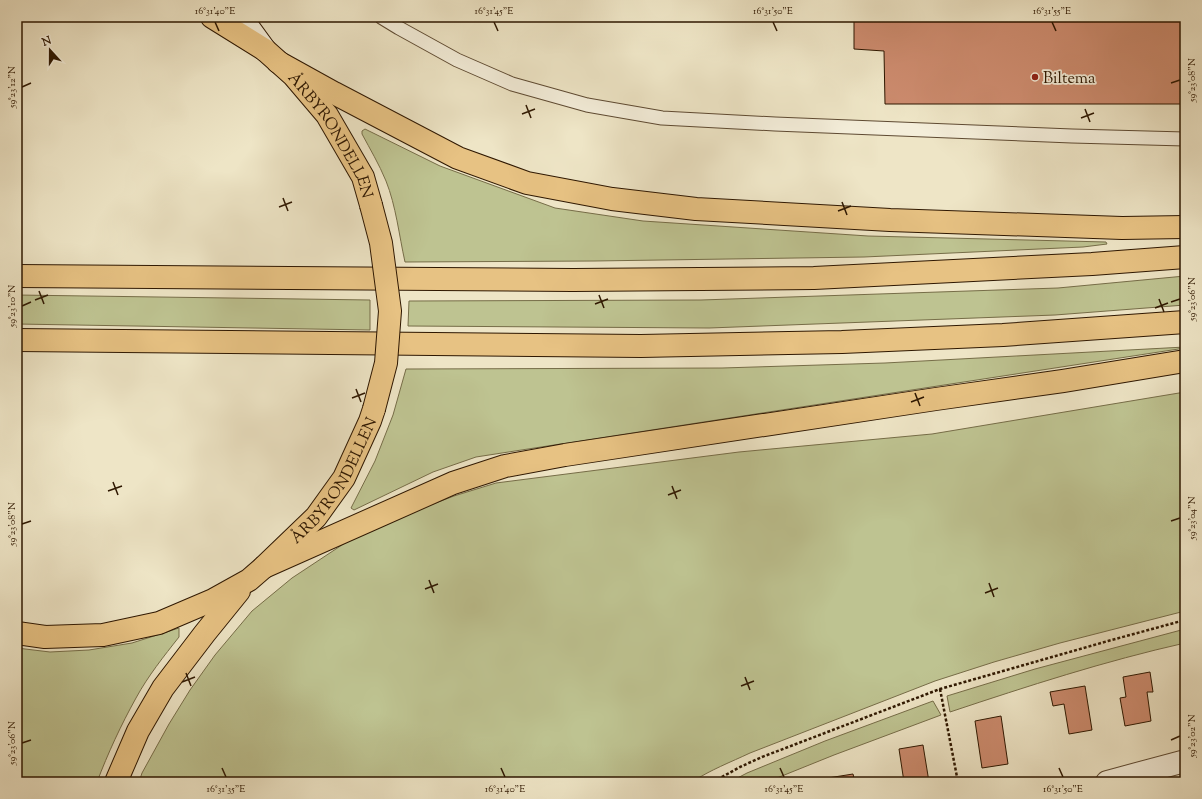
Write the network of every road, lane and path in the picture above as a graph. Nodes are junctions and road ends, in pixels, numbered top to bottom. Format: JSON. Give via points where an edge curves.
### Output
{"nodes":[{"id":1,"x":212,"y":17,"type":"edge"},
{"id":2,"x":241,"y":17,"type":"edge"},
{"id":3,"x":381,"y":17,"type":"edge"},
{"id":4,"x":272,"y":56,"type":"junction"},
{"id":5,"x":1185,"y":139,"type":"edge"},
{"id":6,"x":1185,"y":227,"type":"edge"},
{"id":7,"x":1185,"y":257,"type":"edge"},
{"id":8,"x":17,"y":276,"type":"edge"},
{"id":9,"x":1185,"y":322,"type":"edge"},
{"id":10,"x":17,"y":340,"type":"edge"},
{"id":11,"x":1185,"y":361,"type":"edge"},
{"id":12,"x":257,"y":574,"type":"junction"},
{"id":13,"x":1185,"y":620,"type":"edge"},
{"id":14,"x":17,"y":633,"type":"edge"},
{"id":15,"x":940,"y":689,"type":"junction"},
{"id":16,"x":1185,"y":761,"type":"edge"},
{"id":17,"x":116,"y":782,"type":"edge"},
{"id":18,"x":713,"y":782,"type":"edge"},
{"id":19,"x":958,"y":782,"type":"edge"},
{"id":20,"x":1106,"y":782,"type":"edge"}],
"edges":[{"from":1,"to":4,"type":"main road","name":"ÅRBYRONDELLEN"},
{"from":2,"to":4,"type":"street"},
{"from":3,"to":5,"type":"lane","via":[[457,60],[512,84],[587,105],[662,118]]},
{"from":4,"to":6,"type":"main road","via":[[334,93],[458,158],[527,182],[612,199],[696,209],[890,220],[1122,228]]},
{"from":4,"to":12,"type":"main road","name":"ÅRBYRONDELLEN","bridge":true,"via":[[293,75],[327,115],[363,177],[381,243],[390,311],[386,363],[374,409],[344,478],[316,517]]},
{"from":7,"to":8,"type":"main road","via":[[814,278],[573,280]]},
{"from":9,"to":10,"type":"main road","via":[[1003,335],[657,346]]},
{"from":11,"to":12,"type":"main road","via":[[1063,382],[936,399],[505,466],[453,482]]},
{"from":12,"to":14,"type":"main road","name":"ÅRBYRONDELLEN","via":[[213,600],[159,623],[102,635],[45,637]]},
{"from":12,"to":17,"type":"main road","via":[[205,633],[163,688],[138,731]]},
{"from":13,"to":15,"type":"path"},
{"from":15,"to":18,"type":"path","via":[[762,757]]},
{"from":15,"to":19,"type":"path"},
{"from":16,"to":20,"type":"street"}]}
